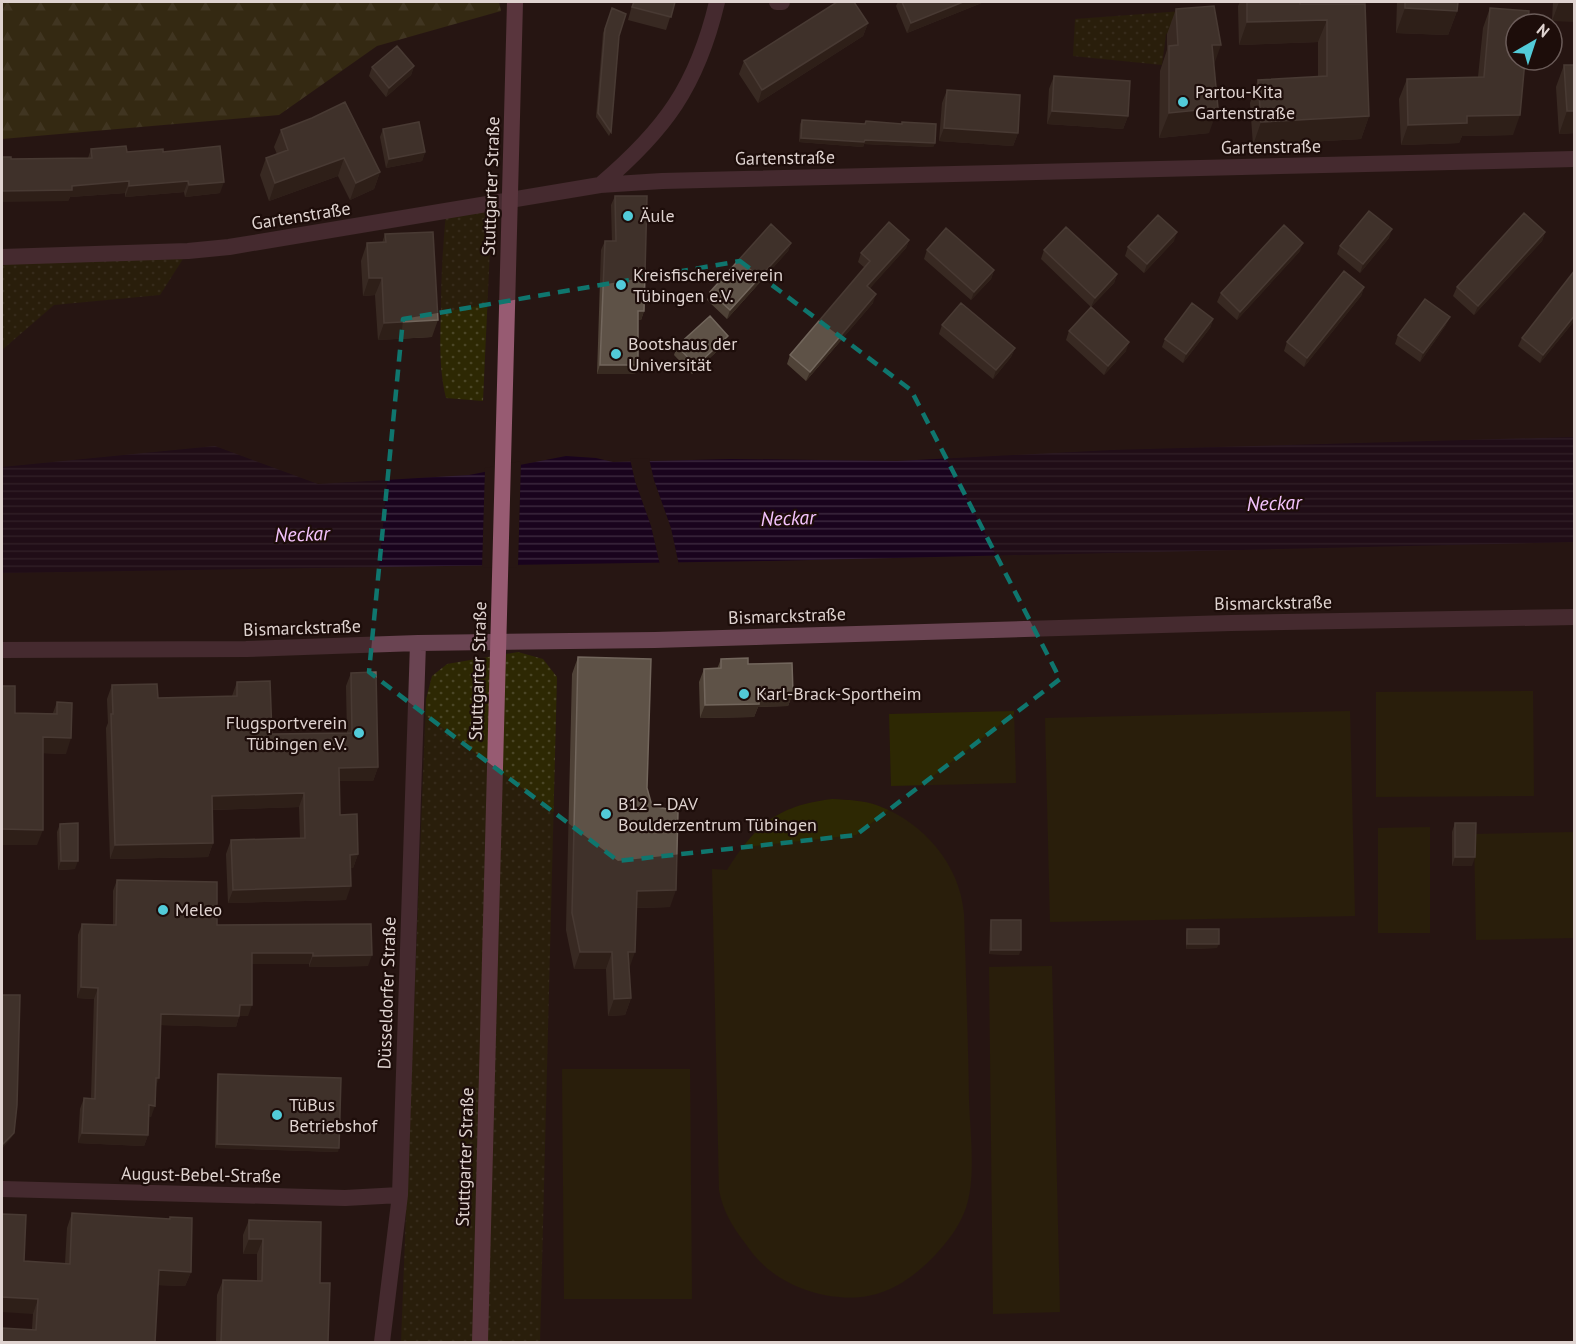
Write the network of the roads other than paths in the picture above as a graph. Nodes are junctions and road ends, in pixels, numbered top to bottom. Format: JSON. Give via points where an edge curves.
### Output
{"nodes":[{"id":1,"x":515,"y":2,"type":"edge"},
{"id":2,"x":717,"y":2,"type":"edge"},
{"id":3,"x":777,"y":2,"type":"edge"},
{"id":4,"x":782,"y":2,"type":"edge"},
{"id":5,"x":1575,"y":159,"type":"edge"},
{"id":6,"x":600,"y":186,"type":"junction"},
{"id":7,"x":2,"y":257,"type":"edge"},
{"id":8,"x":1575,"y":617,"type":"edge"},
{"id":9,"x":418,"y":643,"type":"junction"},
{"id":10,"x":2,"y":650,"type":"edge"},
{"id":11,"x":2,"y":1189,"type":"edge"},
{"id":12,"x":400,"y":1196,"type":"junction"},
{"id":13,"x":382,"y":1342,"type":"edge"},
{"id":14,"x":480,"y":1342,"type":"edge"}],
"edges":[{"from":1,"to":14,"type":"main road","name":"Stuttgarter Straße"},
{"from":2,"to":6,"type":"street","via":[[700,61],[672,111],[637,152]]},
{"from":3,"to":4,"type":"street"},
{"from":5,"to":6,"type":"street","name":"Gartenstraße","via":[[678,180]]},
{"from":6,"to":7,"type":"street","name":"Gartenstraße","via":[[229,247]]},
{"from":8,"to":9,"type":"street","name":"Bismarckstraße"},
{"from":9,"to":10,"type":"street","name":"Bismarckstraße","via":[[246,649]]},
{"from":9,"to":12,"type":"street","name":"Düsseldorfer Straße"},
{"from":11,"to":12,"type":"street","name":"August-Bebel-Straße"},
{"from":12,"to":13,"type":"street","name":"Düsseldorfer Straße"}]}
